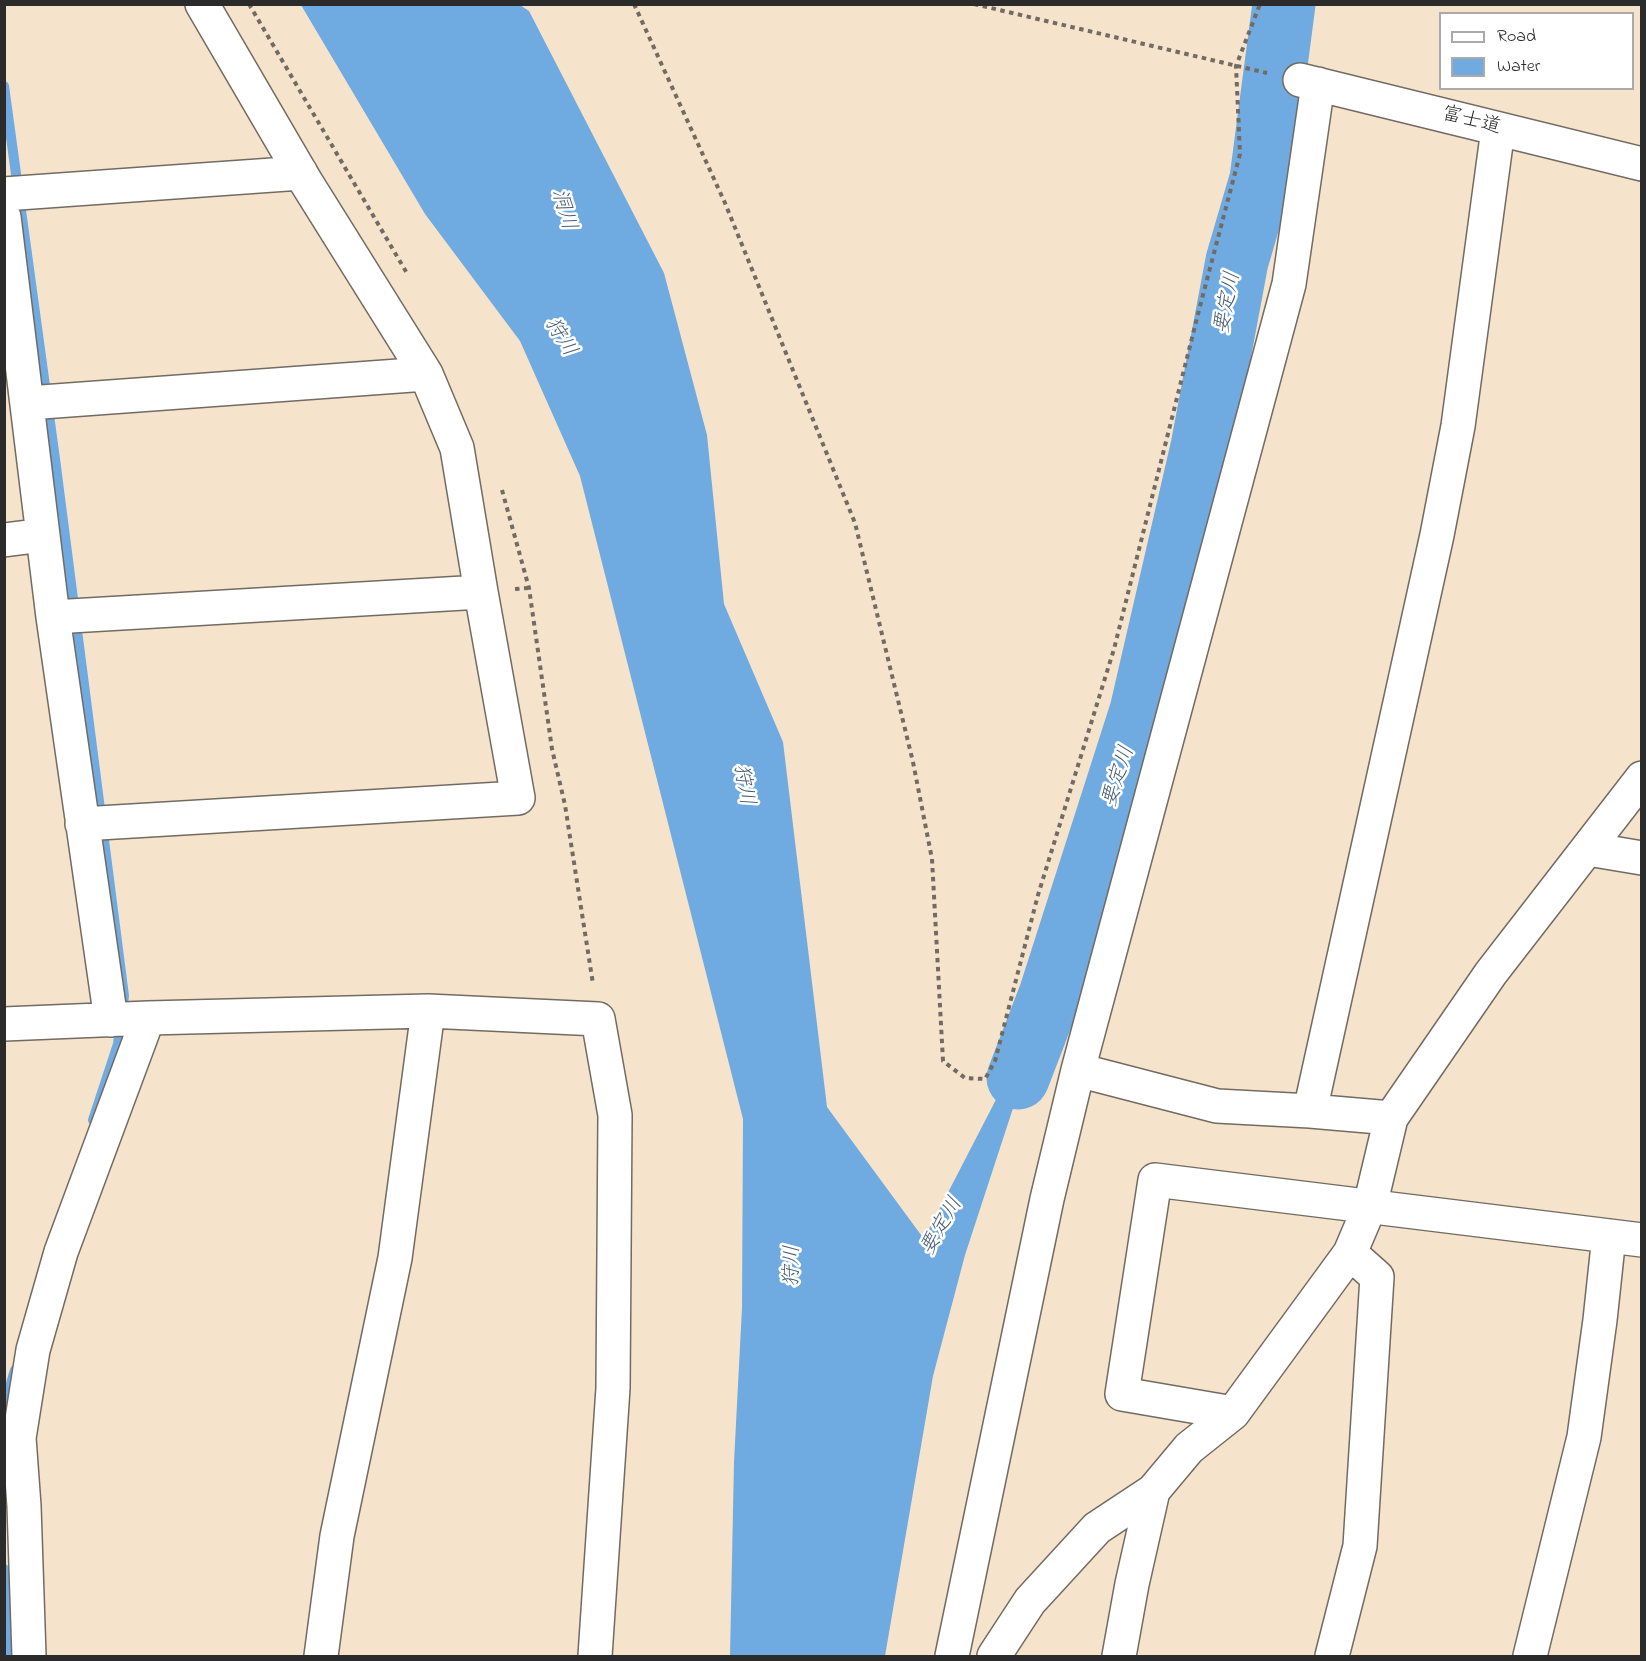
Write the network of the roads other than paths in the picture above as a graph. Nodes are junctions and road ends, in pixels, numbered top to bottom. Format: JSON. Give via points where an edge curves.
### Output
{"nodes":[{"id":1,"x":202,"y":4,"type":"edge"},
{"id":2,"x":1498,"y":129,"type":"junction"},
{"id":3,"x":1641,"y":164,"type":"edge"},
{"id":4,"x":301,"y":173,"type":"junction"},
{"id":5,"x":4,"y":194,"type":"edge"},
{"id":6,"x":4,"y":217,"type":"edge"},
{"id":7,"x":426,"y":374,"type":"junction"},
{"id":8,"x":28,"y":404,"type":"junction"},
{"id":9,"x":43,"y":535,"type":"junction"},
{"id":10,"x":4,"y":540,"type":"edge"},
{"id":11,"x":481,"y":592,"type":"junction"},
{"id":12,"x":53,"y":617,"type":"junction"},
{"id":13,"x":1641,"y":778,"type":"edge"},
{"id":14,"x":82,"y":824,"type":"junction"},
{"id":15,"x":1588,"y":849,"type":"junction"},
{"id":16,"x":1641,"y":858,"type":"edge"},
{"id":17,"x":428,"y":1011,"type":"junction"},
{"id":18,"x":148,"y":1018,"type":"junction"},
{"id":19,"x":111,"y":1020,"type":"junction"},
{"id":20,"x":4,"y":1024,"type":"edge"},
{"id":21,"x":1078,"y":1070,"type":"junction"},
{"id":22,"x":1310,"y":1111,"type":"junction"},
{"id":23,"x":1391,"y":1118,"type":"junction"},
{"id":24,"x":1371,"y":1206,"type":"junction"},
{"id":25,"x":1609,"y":1236,"type":"junction"},
{"id":26,"x":1641,"y":1240,"type":"edge"},
{"id":27,"x":1350,"y":1253,"type":"junction"},
{"id":28,"x":1233,"y":1413,"type":"junction"},
{"id":29,"x":1153,"y":1491,"type":"junction"},
{"id":30,"x":14,"y":1508,"type":"edge"},
{"id":31,"x":29,"y":1656,"type":"edge"},
{"id":32,"x":321,"y":1656,"type":"edge"},
{"id":33,"x":595,"y":1656,"type":"edge"},
{"id":34,"x":952,"y":1656,"type":"edge"},
{"id":35,"x":993,"y":1656,"type":"edge"},
{"id":36,"x":1119,"y":1656,"type":"edge"},
{"id":37,"x":1332,"y":1656,"type":"edge"},
{"id":38,"x":1530,"y":1656,"type":"edge"}],
"edges":[{"from":1,"to":4,"type":"street"},
{"from":2,"to":3,"type":"street","name":"富士道"},
{"from":2,"to":21,"type":"street","name":"富士道","via":[[1309,82],[1289,284]]},
{"from":2,"to":22,"type":"street","via":[[1444,502]]},
{"from":4,"to":5,"type":"street"},
{"from":4,"to":7,"type":"street"},
{"from":6,"to":8,"type":"street"},
{"from":7,"to":8,"type":"street"},
{"from":7,"to":11,"type":"street","via":[[458,448]]},
{"from":8,"to":9,"type":"street"},
{"from":9,"to":10,"type":"street"},
{"from":9,"to":12,"type":"street"},
{"from":11,"to":12,"type":"street"},
{"from":11,"to":14,"type":"street","via":[[518,798]]},
{"from":12,"to":14,"type":"street"},
{"from":13,"to":15,"type":"street"},
{"from":14,"to":19,"type":"street"},
{"from":15,"to":16,"type":"street"},
{"from":15,"to":23,"type":"street","via":[[1491,974]]},
{"from":17,"to":18,"type":"street"},
{"from":17,"to":32,"type":"street","via":[[395,1258],[338,1536]]},
{"from":17,"to":33,"type":"street","via":[[598,1019],[615,1127],[613,1388]]},
{"from":18,"to":19,"type":"street"},
{"from":18,"to":30,"type":"street","via":[[61,1252],[33,1350],[19,1438]]},
{"from":19,"to":20,"type":"street"},
{"from":21,"to":22,"type":"street","via":[[1217,1106]]},
{"from":21,"to":34,"type":"street","via":[[1047,1199]]},
{"from":22,"to":23,"type":"street"},
{"from":23,"to":24,"type":"street"},
{"from":24,"to":25,"type":"street"},
{"from":24,"to":27,"type":"street"},
{"from":24,"to":28,"type":"street","via":[[1155,1180],[1122,1394]]},
{"from":25,"to":26,"type":"street"},
{"from":25,"to":38,"type":"street","via":[[1584,1437]]},
{"from":27,"to":28,"type":"street"},
{"from":27,"to":37,"type":"street","via":[[1377,1277],[1360,1546]]},
{"from":28,"to":29,"type":"street","via":[[1190,1448]]},
{"from":29,"to":35,"type":"street","via":[[1096,1528],[1030,1601]]},
{"from":29,"to":36,"type":"street"},
{"from":30,"to":31,"type":"street"}]}
